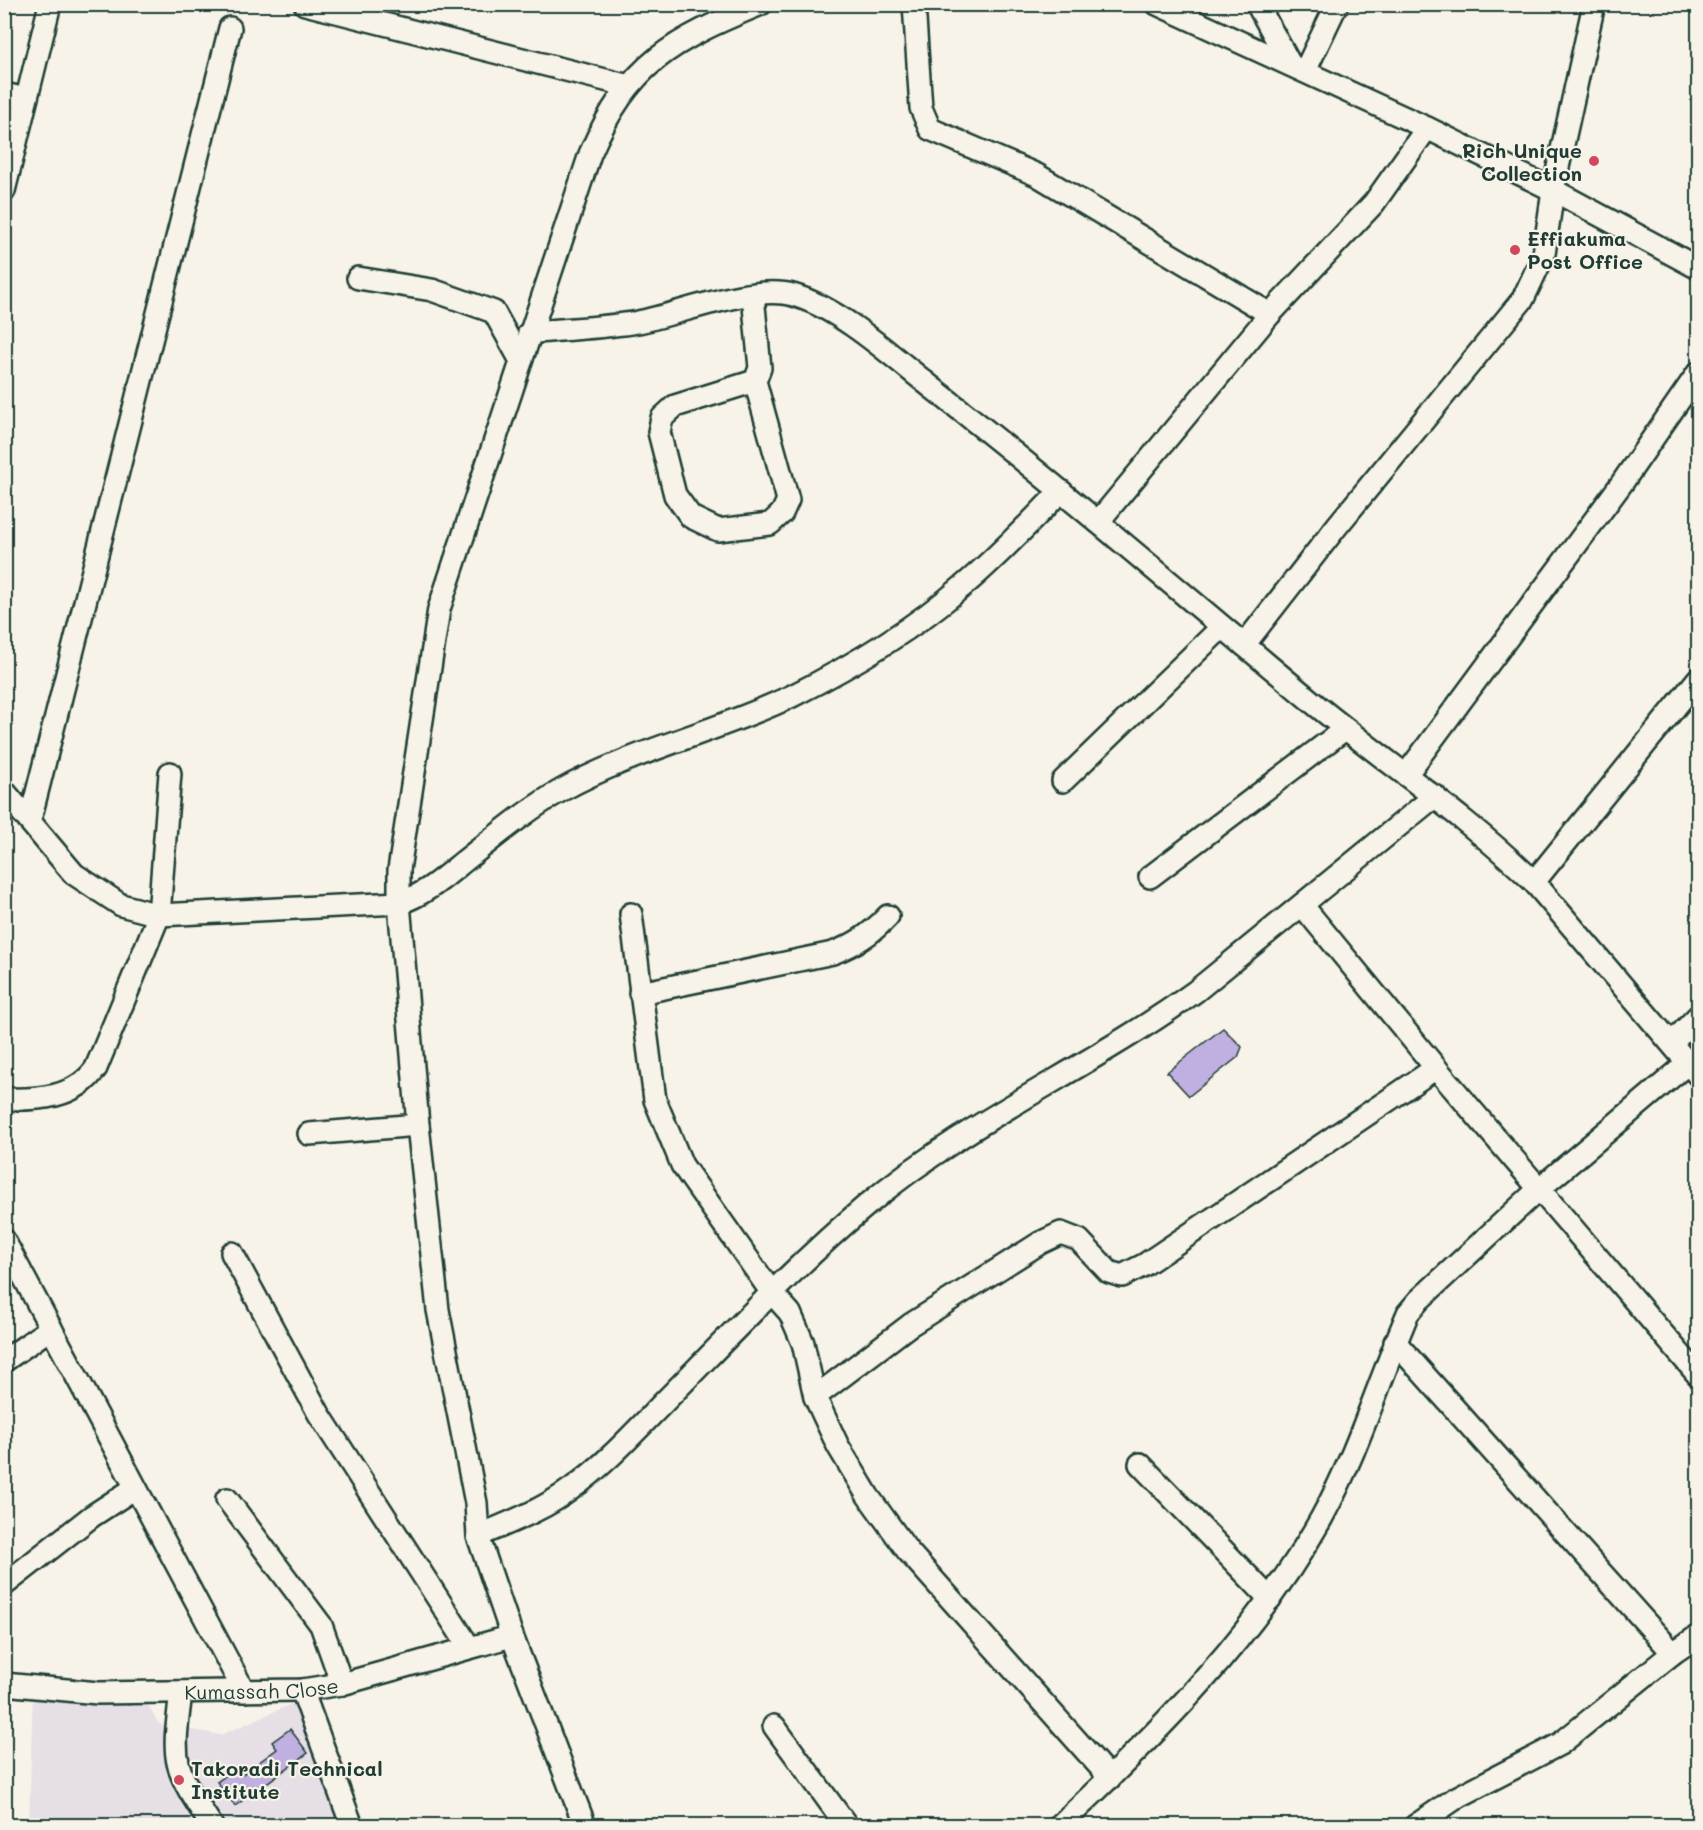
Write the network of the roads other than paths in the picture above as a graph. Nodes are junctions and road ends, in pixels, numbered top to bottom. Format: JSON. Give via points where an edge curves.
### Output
{"nodes":[{"id":1,"x":50,"y":4,"type":"edge"},
{"id":2,"x":305,"y":4,"type":"edge"},
{"id":3,"x":761,"y":4,"type":"edge"},
{"id":4,"x":914,"y":4,"type":"edge"},
{"id":5,"x":1157,"y":4,"type":"edge"},
{"id":6,"x":1257,"y":4,"type":"edge"},
{"id":7,"x":1337,"y":4,"type":"edge"},
{"id":8,"x":1594,"y":4,"type":"edge"},
{"id":9,"x":230,"y":28,"type":"dead end"},
{"id":10,"x":1298,"y":67,"type":"junction"},
{"id":11,"x":629,"y":86,"type":"junction"},
{"id":12,"x":4,"y":94,"type":"edge"},
{"id":13,"x":26,"y":99,"type":"junction"},
{"id":14,"x":1427,"y":128,"type":"junction"},
{"id":15,"x":1553,"y":190,"type":"junction"},
{"id":16,"x":4,"y":191,"type":"edge"},
{"id":17,"x":1698,"y":268,"type":"edge"},
{"id":18,"x":358,"y":278,"type":"dead end"},
{"id":19,"x":753,"y":296,"type":"junction"},
{"id":20,"x":1270,"y":314,"type":"junction"},
{"id":21,"x":529,"y":333,"type":"junction"},
{"id":22,"x":521,"y":361,"type":"junction"},
{"id":23,"x":1698,"y":373,"type":"edge"},
{"id":24,"x":755,"y":381,"type":"junction"},
{"id":25,"x":1061,"y":491,"type":"junction"},
{"id":26,"x":1098,"y":522,"type":"junction"},
{"id":27,"x":1222,"y":627,"type":"junction"},
{"id":28,"x":1244,"y":645,"type":"junction"},
{"id":29,"x":1698,"y":679,"type":"edge"},
{"id":30,"x":1345,"y":729,"type":"junction"},
{"id":31,"x":170,"y":772,"type":"dead end"},
{"id":32,"x":1406,"y":775,"type":"junction"},
{"id":33,"x":1063,"y":781,"type":"dead end"},
{"id":34,"x":4,"y":791,"type":"edge"},
{"id":35,"x":1435,"y":796,"type":"junction"},
{"id":36,"x":30,"y":820,"type":"junction"},
{"id":37,"x":1150,"y":877,"type":"dead end"},
{"id":38,"x":1534,"y":882,"type":"junction"},
{"id":39,"x":399,"y":903,"type":"junction"},
{"id":40,"x":1302,"y":905,"type":"junction"},
{"id":41,"x":631,"y":914,"type":"dead end"},
{"id":42,"x":159,"y":915,"type":"junction"},
{"id":43,"x":888,"y":916,"type":"dead end"},
{"id":44,"x":640,"y":993,"type":"junction"},
{"id":45,"x":1698,"y":1017,"type":"edge"},
{"id":46,"x":1672,"y":1043,"type":"junction"},
{"id":47,"x":1436,"y":1068,"type":"junction"},
{"id":48,"x":1693,"y":1069,"type":"edge"},
{"id":49,"x":4,"y":1099,"type":"edge"},
{"id":50,"x":418,"y":1125,"type":"junction"},
{"id":51,"x":309,"y":1134,"type":"dead end"},
{"id":52,"x":1539,"y":1189,"type":"junction"},
{"id":53,"x":4,"y":1240,"type":"edge"},
{"id":54,"x":232,"y":1253,"type":"dead end"},
{"id":55,"x":772,"y":1293,"type":"junction"},
{"id":56,"x":51,"y":1328,"type":"junction"},
{"id":57,"x":1395,"y":1342,"type":"junction"},
{"id":58,"x":4,"y":1361,"type":"edge"},
{"id":59,"x":1698,"y":1375,"type":"edge"},
{"id":60,"x":815,"y":1397,"type":"junction"},
{"id":61,"x":1140,"y":1464,"type":"dead end"},
{"id":62,"x":135,"y":1488,"type":"junction"},
{"id":63,"x":227,"y":1499,"type":"dead end"},
{"id":64,"x":478,"y":1536,"type":"junction"},
{"id":65,"x":4,"y":1584,"type":"edge"},
{"id":66,"x":1270,"y":1599,"type":"junction"},
{"id":67,"x":512,"y":1636,"type":"junction"},
{"id":68,"x":1698,"y":1636,"type":"edge"},
{"id":69,"x":469,"y":1647,"type":"junction"},
{"id":70,"x":1673,"y":1653,"type":"junction"},
{"id":71,"x":342,"y":1683,"type":"junction"},
{"id":72,"x":4,"y":1684,"type":"edge"},
{"id":73,"x":302,"y":1689,"type":"junction"},
{"id":74,"x":244,"y":1691,"type":"junction"},
{"id":75,"x":181,"y":1693,"type":"junction"},
{"id":76,"x":774,"y":1726,"type":"dead end"},
{"id":77,"x":1110,"y":1778,"type":"junction"},
{"id":78,"x":212,"y":1826,"type":"edge"},
{"id":79,"x":352,"y":1826,"type":"edge"},
{"id":80,"x":585,"y":1826,"type":"edge"},
{"id":81,"x":847,"y":1826,"type":"edge"},
{"id":82,"x":1059,"y":1826,"type":"edge"},
{"id":83,"x":1415,"y":1826,"type":"edge"}],
"edges":[{"from":1,"to":13,"type":"street"},
{"from":2,"to":11,"type":"street"},
{"from":3,"to":11,"type":"street","via":[[708,26],[664,52]]},
{"from":4,"to":20,"type":"street","via":[[921,108],[930,129],[1037,175]]},
{"from":5,"to":10,"type":"street"},
{"from":6,"to":10,"type":"street"},
{"from":7,"to":10,"type":"street"},
{"from":8,"to":15,"type":"street"},
{"from":9,"to":36,"type":"street"},
{"from":10,"to":14,"type":"street"},
{"from":11,"to":21,"type":"street","via":[[605,118],[590,154]]},
{"from":12,"to":13,"type":"street"},
{"from":13,"to":16,"type":"street"},
{"from":14,"to":15,"type":"street"},
{"from":14,"to":20,"type":"street","via":[[1374,203]]},
{"from":15,"to":17,"type":"street"},
{"from":15,"to":28,"type":"street","via":[[1544,254],[1523,299]]},
{"from":18,"to":22,"type":"street","via":[[432,290],[494,312]]},
{"from":19,"to":21,"type":"street","via":[[638,322]]},
{"from":19,"to":24,"type":"street","via":[[760,368]]},
{"from":19,"to":25,"type":"street","via":[[791,295],[845,322]]},
{"from":20,"to":26,"type":"street"},
{"from":21,"to":22,"type":"street"},
{"from":22,"to":39,"type":"street","via":[[439,609],[404,837]]},
{"from":23,"to":32,"type":"street"},
{"from":24,"to":24,"type":"street","via":[[675,406],[662,418],[658,432],[675,495],[691,517],[718,530],[770,524],[788,500]]},
{"from":25,"to":26,"type":"street"},
{"from":25,"to":39,"type":"street","via":[[964,586],[860,659],[746,716],[562,790],[428,890]]},
{"from":26,"to":27,"type":"street"},
{"from":27,"to":28,"type":"street"},
{"from":27,"to":33,"type":"street"},
{"from":28,"to":30,"type":"street"},
{"from":29,"to":38,"type":"street"},
{"from":30,"to":32,"type":"street"},
{"from":30,"to":37,"type":"street"},
{"from":31,"to":42,"type":"street"},
{"from":32,"to":35,"type":"street"},
{"from":34,"to":36,"type":"street"},
{"from":35,"to":38,"type":"street"},
{"from":35,"to":40,"type":"street"},
{"from":36,"to":42,"type":"street","via":[[82,880],[120,904]]},
{"from":38,"to":46,"type":"street"},
{"from":39,"to":42,"type":"street"},
{"from":39,"to":50,"type":"street"},
{"from":40,"to":47,"type":"street"},
{"from":40,"to":55,"type":"street","via":[[1158,1019],[924,1160],[866,1205]]},
{"from":41,"to":44,"type":"street"},
{"from":42,"to":49,"type":"street","via":[[89,1078],[65,1093]]},
{"from":43,"to":44,"type":"street","via":[[870,935],[833,953]]},
{"from":44,"to":55,"type":"street","via":[[655,1101],[682,1165]]},
{"from":45,"to":46,"type":"street"},
{"from":46,"to":48,"type":"street"},
{"from":47,"to":52,"type":"street"},
{"from":47,"to":60,"type":"street","via":[[1122,1276],[1108,1272],[1079,1240],[1061,1233],[910,1325]]},
{"from":48,"to":52,"type":"street"},
{"from":50,"to":51,"type":"street"},
{"from":50,"to":64,"type":"street","via":[[438,1310],[476,1503]]},
{"from":52,"to":57,"type":"street","via":[[1419,1300],[1408,1313]]},
{"from":52,"to":59,"type":"street"},
{"from":53,"to":56,"type":"street"},
{"from":54,"to":69,"type":"street","via":[[319,1414]]},
{"from":55,"to":60,"type":"street","via":[[796,1324]]},
{"from":55,"to":64,"type":"street","via":[[608,1459],[538,1511]]},
{"from":56,"to":58,"type":"street"},
{"from":56,"to":62,"type":"street"},
{"from":57,"to":66,"type":"street","via":[[1348,1463],[1321,1518]]},
{"from":57,"to":70,"type":"street"},
{"from":60,"to":77,"type":"street","via":[[867,1496],[907,1550]]},
{"from":61,"to":66,"type":"street"},
{"from":62,"to":65,"type":"street"},
{"from":62,"to":74,"type":"street"},
{"from":63,"to":71,"type":"street","via":[[321,1625]]},
{"from":64,"to":67,"type":"street"},
{"from":66,"to":77,"type":"street","via":[[1180,1706]]},
{"from":67,"to":69,"type":"street","name":"Kumassah Close"},
{"from":67,"to":80,"type":"street"},
{"from":68,"to":70,"type":"street"},
{"from":69,"to":71,"type":"street","name":"Kumassah Close"},
{"from":70,"to":83,"type":"street","via":[[1560,1744],[1455,1798]]},
{"from":71,"to":73,"type":"street","name":"Kumassah Close"},
{"from":72,"to":75,"type":"street","name":"Kumassah Close","via":[[98,1693]]},
{"from":73,"to":74,"type":"street","name":"Kumassah Close"},
{"from":73,"to":79,"type":"street"},
{"from":74,"to":75,"type":"street","name":"Kumassah Close"},
{"from":75,"to":78,"type":"street","via":[[174,1748],[177,1768]]},
{"from":76,"to":81,"type":"street"},
{"from":77,"to":82,"type":"street"}]}
